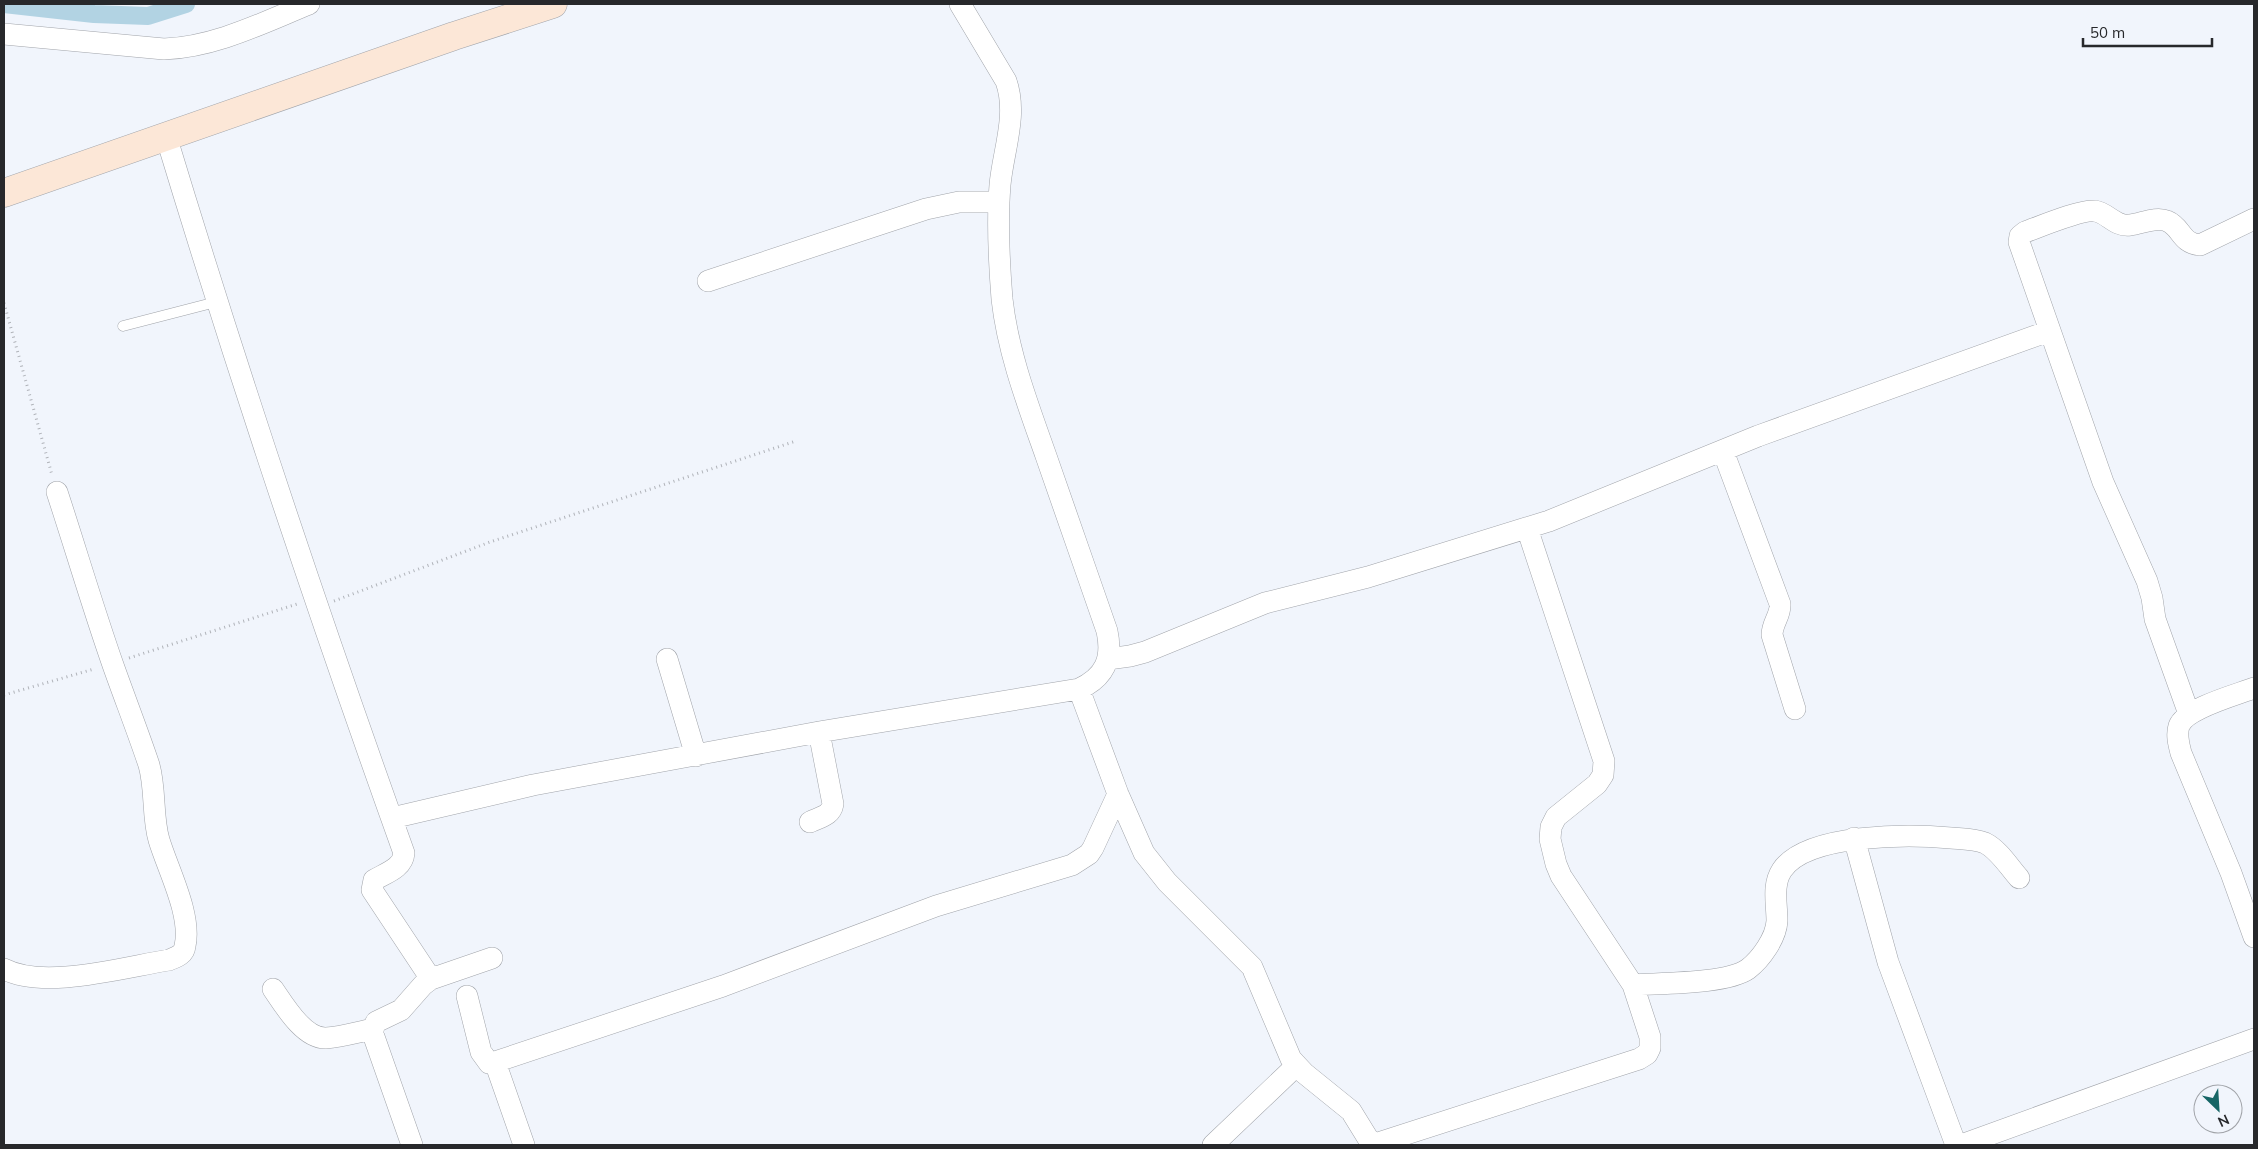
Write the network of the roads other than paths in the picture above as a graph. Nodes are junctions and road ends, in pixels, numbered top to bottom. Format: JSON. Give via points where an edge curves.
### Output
{"nodes":[{"id":1,"x":309,"y":4,"type":"edge"},
{"id":2,"x":553,"y":4,"type":"edge"},
{"id":3,"x":960,"y":4,"type":"edge"},
{"id":4,"x":4,"y":34,"type":"edge"},
{"id":5,"x":166,"y":136,"type":"junction"},
{"id":6,"x":4,"y":193,"type":"edge"},
{"id":7,"x":999,"y":202,"type":"junction"},
{"id":8,"x":2254,"y":222,"type":"edge"},
{"id":9,"x":708,"y":281,"type":"dead end"},
{"id":10,"x":216,"y":302,"type":"junction"},
{"id":11,"x":123,"y":326,"type":"dead end"},
{"id":12,"x":2049,"y":331,"type":"junction"},
{"id":13,"x":1722,"y":451,"type":"junction"},
{"id":14,"x":57,"y":492,"type":"road end"},
{"id":15,"x":1528,"y":528,"type":"junction"},
{"id":16,"x":667,"y":659,"type":"dead end"},
{"id":17,"x":1108,"y":659,"type":"junction"},
{"id":18,"x":2254,"y":688,"type":"edge"},
{"id":19,"x":1079,"y":689,"type":"junction"},
{"id":20,"x":1796,"y":709,"type":"dead end"},
{"id":21,"x":2189,"y":714,"type":"junction"},
{"id":22,"x":819,"y":732,"type":"junction"},
{"id":23,"x":696,"y":756,"type":"junction"},
{"id":24,"x":1118,"y":794,"type":"junction"},
{"id":25,"x":392,"y":818,"type":"junction"},
{"id":26,"x":810,"y":822,"type":"dead end"},
{"id":27,"x":1854,"y":838,"type":"junction"},
{"id":28,"x":2019,"y":878,"type":"dead end"},
{"id":29,"x":2254,"y":937,"type":"edge"},
{"id":30,"x":492,"y":958,"type":"dead end"},
{"id":31,"x":4,"y":969,"type":"edge"},
{"id":32,"x":431,"y":979,"type":"junction"},
{"id":33,"x":1633,"y":985,"type":"junction"},
{"id":34,"x":273,"y":989,"type":"dead end"},
{"id":35,"x":467,"y":996,"type":"dead end"},
{"id":36,"x":373,"y":1029,"type":"junction"},
{"id":37,"x":2254,"y":1039,"type":"edge"},
{"id":38,"x":495,"y":1062,"type":"junction"},
{"id":39,"x":1296,"y":1066,"type":"junction"},
{"id":40,"x":412,"y":1145,"type":"edge"},
{"id":41,"x":524,"y":1145,"type":"edge"},
{"id":42,"x":1213,"y":1145,"type":"edge"},
{"id":43,"x":1372,"y":1145,"type":"edge"},
{"id":44,"x":1956,"y":1145,"type":"edge"},
{"id":45,"x":1962,"y":1145,"type":"edge"}],
"edges":[{"from":1,"to":4,"type":"street","via":[[189,48],[164,49]]},
{"from":2,"to":5,"type":"street"},
{"from":3,"to":7,"type":"street","via":[[1010,92],[1012,112]]},
{"from":5,"to":6,"type":"street"},
{"from":5,"to":10,"type":"street"},
{"from":7,"to":9,"type":"street","via":[[959,202],[926,208]]},
{"from":7,"to":17,"type":"street","via":[[1002,300],[1010,345],[1107,631]]},
{"from":8,"to":12,"type":"street","via":[[2200,245],[2186,241],[2166,220],[2123,225],[2094,211],[2025,232],[2020,236],[2020,248]]},
{"from":10,"to":11,"type":"lane"},
{"from":10,"to":25,"type":"street"},
{"from":12,"to":13,"type":"street"},
{"from":12,"to":21,"type":"street","via":[[2103,482],[2147,580],[2157,625]]},
{"from":13,"to":15,"type":"street"},
{"from":13,"to":20,"type":"street","via":[[1780,604],[1772,635]]},
{"from":14,"to":31,"type":"street","via":[[152,779],[156,825],[182,908],[185,949],[180,956],[169,960],[69,976],[38,978],[20,976]]},
{"from":15,"to":17,"type":"street","via":[[1368,577],[1264,603],[1145,652]]},
{"from":15,"to":33,"type":"street","via":[[1604,761],[1603,776],[1597,784],[1556,817],[1550,827],[1552,852],[1561,876]]},
{"from":16,"to":23,"type":"street"},
{"from":17,"to":19,"type":"street","via":[[1097,678]]},
{"from":18,"to":21,"type":"street"},
{"from":19,"to":22,"type":"street"},
{"from":19,"to":24,"type":"street"},
{"from":21,"to":29,"type":"street","via":[[2178,728],[2181,753]]},
{"from":22,"to":23,"type":"street"},
{"from":22,"to":26,"type":"street","via":[[833,804],[829,814]]},
{"from":23,"to":25,"type":"street","via":[[533,785]]},
{"from":24,"to":38,"type":"street","via":[[1094,848],[1072,866],[936,906],[723,986]]},
{"from":24,"to":39,"type":"street","via":[[1144,853],[1159,874],[1252,966],[1284,1045]]},
{"from":25,"to":32,"type":"street","via":[[404,860],[374,880],[372,890]]},
{"from":27,"to":28,"type":"street","via":[[1908,834],[1974,840],[1994,850]]},
{"from":27,"to":33,"type":"street","via":[[1808,851],[1786,864],[1777,880],[1774,935],[1750,968],[1730,977]]},
{"from":27,"to":44,"type":"street","via":[[1888,962]]},
{"from":30,"to":32,"type":"street"},
{"from":32,"to":36,"type":"street","via":[[401,1010],[376,1022]]},
{"from":33,"to":43,"type":"street","via":[[1650,1037],[1650,1048],[1639,1059]]},
{"from":34,"to":36,"type":"street","via":[[300,1024],[318,1037]]},
{"from":35,"to":38,"type":"street","via":[[481,1052],[489,1063]]},
{"from":36,"to":40,"type":"street"},
{"from":37,"to":45,"type":"street"},
{"from":38,"to":41,"type":"street"},
{"from":39,"to":42,"type":"street"},
{"from":39,"to":43,"type":"street","via":[[1351,1111]]}]}
